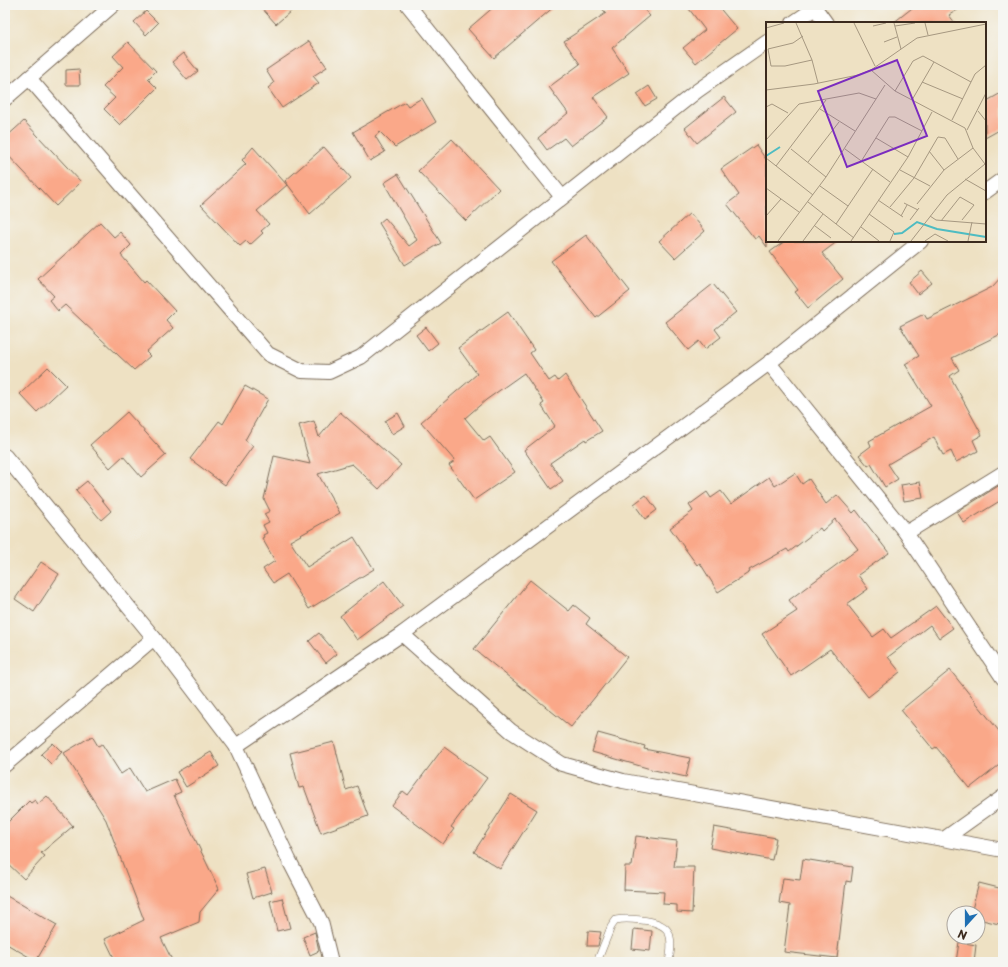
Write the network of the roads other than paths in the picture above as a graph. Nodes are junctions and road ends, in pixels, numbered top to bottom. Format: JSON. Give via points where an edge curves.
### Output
{"nodes":[{"id":1,"x":113,"y":5,"type":"edge"},
{"id":2,"x":408,"y":5,"type":"edge"},
{"id":3,"x":814,"y":6,"type":"edge"},
{"id":4,"x":794,"y":22,"type":"edge"},
{"id":5,"x":825,"y":22,"type":"edge"},
{"id":6,"x":766,"y":43,"type":"edge"},
{"id":7,"x":29,"y":78,"type":"junction"},
{"id":8,"x":5,"y":99,"type":"edge"},
{"id":9,"x":1003,"y":179,"type":"edge"},
{"id":10,"x":986,"y":191,"type":"edge"},
{"id":11,"x":562,"y":197,"type":"junction"},
{"id":12,"x":920,"y":242,"type":"edge"},
{"id":13,"x":768,"y":363,"type":"junction"},
{"id":14,"x":7,"y":462,"type":"edge"},
{"id":15,"x":1003,"y":473,"type":"edge"},
{"id":16,"x":906,"y":533,"type":"junction"},
{"id":17,"x":402,"y":634,"type":"junction"},
{"id":18,"x":154,"y":638,"type":"junction"},
{"id":19,"x":1003,"y":678,"type":"edge"},
{"id":20,"x":236,"y":746,"type":"junction"},
{"id":21,"x":5,"y":765,"type":"edge"},
{"id":22,"x":1003,"y":798,"type":"edge"},
{"id":23,"x":944,"y":839,"type":"junction"},
{"id":24,"x":1003,"y":850,"type":"edge"},
{"id":25,"x":331,"y":962,"type":"edge"},
{"id":26,"x":597,"y":962,"type":"edge"},
{"id":27,"x":669,"y":962,"type":"edge"}],
"edges":[{"from":1,"to":7,"type":"street"},
{"from":2,"to":11,"type":"street"},
{"from":3,"to":4,"type":"street"},
{"from":3,"to":5,"type":"street"},
{"from":6,"to":11,"type":"street","via":[[697,91]]},
{"from":7,"to":8,"type":"street"},
{"from":7,"to":11,"type":"street","via":[[268,354],[302,371],[329,372],[361,357]]},
{"from":9,"to":10,"type":"street"},
{"from":12,"to":13,"type":"street"},
{"from":13,"to":16,"type":"street"},
{"from":13,"to":17,"type":"street"},
{"from":14,"to":18,"type":"street"},
{"from":15,"to":16,"type":"street"},
{"from":16,"to":19,"type":"street"},
{"from":17,"to":20,"type":"street"},
{"from":17,"to":23,"type":"street","via":[[511,732],[562,764],[623,781]]},
{"from":18,"to":20,"type":"street"},
{"from":18,"to":21,"type":"street"},
{"from":20,"to":25,"type":"street","via":[[321,922]]},
{"from":22,"to":23,"type":"street"},
{"from":23,"to":24,"type":"street"},
{"from":26,"to":27,"type":"lane","via":[[611,927],[616,920],[623,918],[657,922],[669,931],[672,945]]}]}
